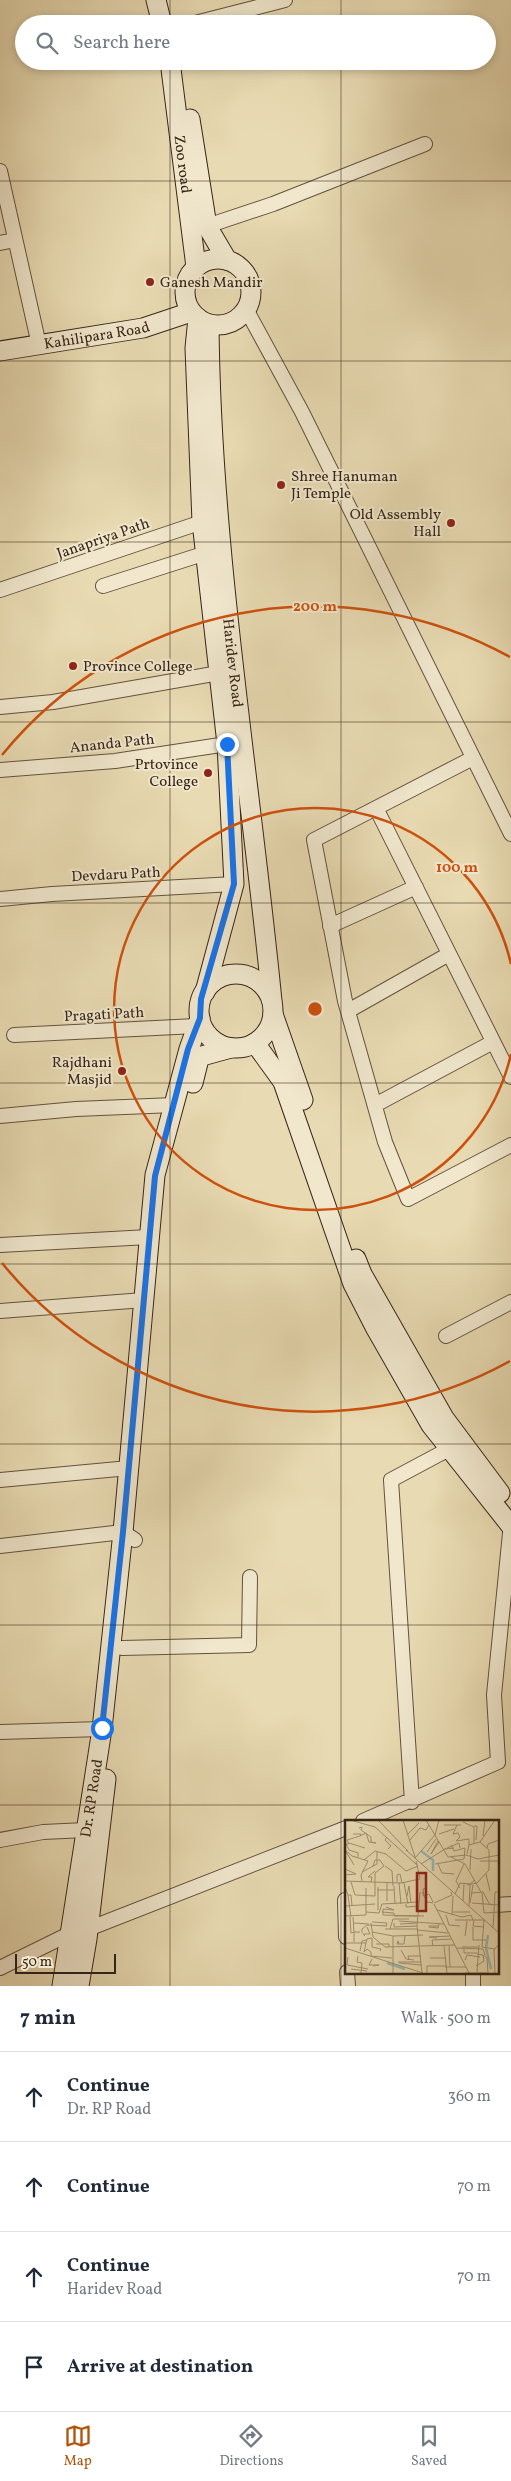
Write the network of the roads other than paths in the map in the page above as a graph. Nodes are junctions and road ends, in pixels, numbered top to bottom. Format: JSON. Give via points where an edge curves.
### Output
{"nodes":[{"id":1,"x":156,"y":0,"type":"edge"},
{"id":2,"x":169,"y":0,"type":"edge"},
{"id":3,"x":285,"y":0,"type":"edge"},
{"id":4,"x":160,"y":15,"type":"edge"},
{"id":5,"x":172,"y":15,"type":"edge"},
{"id":6,"x":226,"y":15,"type":"edge"},
{"id":7,"x":171,"y":70,"type":"edge"},
{"id":8,"x":182,"y":70,"type":"edge"},
{"id":9,"x":425,"y":144,"type":"dead end"},
{"id":10,"x":0,"y":171,"type":"edge"},
{"id":11,"x":208,"y":226,"type":"junction"},
{"id":12,"x":15,"y":240,"type":"junction"},
{"id":13,"x":0,"y":243,"type":"edge"},
{"id":14,"x":227,"y":260,"type":"junction"},
{"id":15,"x":196,"y":267,"type":"junction"},
{"id":16,"x":246,"y":309,"type":"junction"},
{"id":17,"x":199,"y":318,"type":"junction"},
{"id":18,"x":39,"y":345,"type":"junction"},
{"id":19,"x":0,"y":351,"type":"edge"},
{"id":20,"x":209,"y":519,"type":"junction"},
{"id":21,"x":206,"y":553,"type":"junction"},
{"id":22,"x":103,"y":586,"type":"dead end"},
{"id":23,"x":0,"y":590,"type":"edge"},
{"id":24,"x":219,"y":673,"type":"junction"},
{"id":25,"x":0,"y":707,"type":"edge"},
{"id":26,"x":227,"y":744,"type":"junction"},
{"id":27,"x":473,"y":758,"type":"junction"},
{"id":28,"x":0,"y":770,"type":"edge"},
{"id":29,"x":376,"y":808,"type":"junction"},
{"id":30,"x":511,"y":834,"type":"edge"},
{"id":31,"x":234,"y":884,"type":"junction"},
{"id":32,"x":416,"y":887,"type":"junction"},
{"id":33,"x":0,"y":899,"type":"edge"},
{"id":34,"x":330,"y":926,"type":"junction"},
{"id":35,"x":449,"y":954,"type":"junction"},
{"id":36,"x":205,"y":992,"type":"junction"},
{"id":37,"x":273,"y":1008,"type":"junction"},
{"id":38,"x":348,"y":1011,"type":"junction"},
{"id":39,"x":198,"y":1022,"type":"junction"},
{"id":40,"x":14,"y":1035,"type":"dead end"},
{"id":41,"x":493,"y":1042,"type":"junction"},
{"id":42,"x":255,"y":1043,"type":"junction"},
{"id":43,"x":231,"y":1048,"type":"junction"},
{"id":44,"x":511,"y":1077,"type":"edge"},
{"id":45,"x":174,"y":1105,"type":"junction"},
{"id":46,"x":375,"y":1105,"type":"junction"},
{"id":47,"x":0,"y":1116,"type":"edge"},
{"id":48,"x":511,"y":1145,"type":"edge"},
{"id":49,"x":150,"y":1237,"type":"junction"},
{"id":50,"x":0,"y":1245,"type":"edge"},
{"id":51,"x":144,"y":1300,"type":"junction"},
{"id":52,"x":511,"y":1302,"type":"edge"},
{"id":53,"x":0,"y":1311,"type":"edge"},
{"id":54,"x":446,"y":1336,"type":"dead end"},
{"id":55,"x":449,"y":1449,"type":"junction"},
{"id":56,"x":129,"y":1468,"type":"junction"},
{"id":57,"x":0,"y":1480,"type":"edge"},
{"id":58,"x":511,"y":1520,"type":"edge"},
{"id":59,"x":129,"y":1536,"type":"junction"},
{"id":60,"x":0,"y":1546,"type":"edge"},
{"id":61,"x":250,"y":1577,"type":"dead end"},
{"id":62,"x":122,"y":1648,"type":"junction"},
{"id":63,"x":102,"y":1728,"type":"junction"},
{"id":64,"x":0,"y":1732,"type":"edge"},
{"id":65,"x":412,"y":1802,"type":"junction"},
{"id":66,"x":366,"y":1820,"type":"edge"},
{"id":67,"x":345,"y":1828,"type":"edge"},
{"id":68,"x":86,"y":1830,"type":"junction"},
{"id":69,"x":0,"y":1840,"type":"edge"},
{"id":70,"x":511,"y":1904,"type":"edge"},
{"id":71,"x":498,"y":1905,"type":"edge"},
{"id":72,"x":80,"y":1931,"type":"junction"},
{"id":73,"x":0,"y":1968,"type":"edge"},
{"id":74,"x":62,"y":1986,"type":"edge"},
{"id":75,"x":79,"y":1986,"type":"edge"}],
"edges":[{"from":1,"to":4,"type":"main road"},
{"from":2,"to":5,"type":"main road"},
{"from":3,"to":6,"type":"street"},
{"from":7,"to":15,"type":"main road","name":"Zoo road"},
{"from":8,"to":11,"type":"main road"},
{"from":9,"to":11,"type":"street"},
{"from":10,"to":12,"type":"street"},
{"from":11,"to":14,"type":"main road"},
{"from":12,"to":13,"type":"street"},
{"from":12,"to":18,"type":"street"},
{"from":14,"to":15,"type":"main road","via":[[213,259]]},
{"from":14,"to":16,"type":"main road","via":[[242,269],[248,278],[250,300]]},
{"from":15,"to":17,"type":"main road","via":[[184,290],[186,302]]},
{"from":16,"to":17,"type":"main road","via":[[230,323]]},
{"from":16,"to":27,"type":"street","via":[[302,412]]},
{"from":17,"to":18,"type":"main road","name":"Kahilipara Road"},
{"from":17,"to":20,"type":"main road","name":"Haridev Road"},
{"from":18,"to":19,"type":"main road","name":"Kahilipara Road"},
{"from":20,"to":21,"type":"main road","name":"Haridev Road"},
{"from":20,"to":23,"type":"street","name":"Janapriya Path"},
{"from":20,"to":37,"type":"main road","name":"Haridev Road","via":[[233,672]]},
{"from":21,"to":22,"type":"street"},
{"from":21,"to":24,"type":"main road","name":"Haridev Road"},
{"from":24,"to":25,"type":"street","via":[[53,702]]},
{"from":24,"to":26,"type":"main road","name":"Haridev Road"},
{"from":26,"to":28,"type":"street","name":"Ananda Path","via":[[115,761]]},
{"from":26,"to":31,"type":"main road","name":"Haridev Road"},
{"from":27,"to":29,"type":"street"},
{"from":27,"to":30,"type":"street"},
{"from":29,"to":32,"type":"street"},
{"from":29,"to":34,"type":"street","via":[[314,840]]},
{"from":31,"to":33,"type":"street","name":"Devdaru Path"},
{"from":31,"to":36,"type":"main road","name":"Haridev Road"},
{"from":32,"to":34,"type":"street"},
{"from":32,"to":35,"type":"street"},
{"from":34,"to":38,"type":"street"},
{"from":35,"to":38,"type":"street"},
{"from":35,"to":41,"type":"street"},
{"from":36,"to":37,"type":"main road","via":[[223,977],[242,975],[267,990]]},
{"from":36,"to":39,"type":"main road","via":[[199,1006]]},
{"from":37,"to":42,"type":"main road","via":[[271,1026]]},
{"from":37,"to":58,"type":"main road","via":[[362,1274],[444,1418]]},
{"from":38,"to":46,"type":"street"},
{"from":39,"to":40,"type":"street","name":"Pragati Path"},
{"from":39,"to":43,"type":"main road","via":[[211,1038]]},
{"from":39,"to":45,"type":"main road","name":"Dr. RP Road"},
{"from":41,"to":44,"type":"street"},
{"from":41,"to":46,"type":"street"},
{"from":42,"to":43,"type":"main road"},
{"from":42,"to":55,"type":"main road","via":[[284,1082],[352,1284],[426,1417]]},
{"from":43,"to":59,"type":"main road","via":[[206,1054],[199,1060],[165,1188]]},
{"from":45,"to":47,"type":"street"},
{"from":45,"to":49,"type":"main road","name":"Dr. RP Road","via":[[155,1176]]},
{"from":46,"to":48,"type":"street","via":[[385,1142],[408,1199]]},
{"from":49,"to":50,"type":"street"},
{"from":49,"to":51,"type":"main road","name":"Dr. RP Road"},
{"from":51,"to":53,"type":"street"},
{"from":51,"to":56,"type":"main road","name":"Dr. RP Road"},
{"from":52,"to":54,"type":"street"},
{"from":55,"to":58,"type":"main road"},
{"from":55,"to":65,"type":"street","via":[[391,1480]]},
{"from":56,"to":57,"type":"street"},
{"from":56,"to":59,"type":"main road","name":"Dr. RP Road"},
{"from":58,"to":65,"type":"street","via":[[494,1695],[498,1762]]},
{"from":59,"to":60,"type":"street"},
{"from":59,"to":62,"type":"main road"},
{"from":59,"to":63,"type":"main road","name":"Dr. RP Road"},
{"from":61,"to":62,"type":"street","via":[[249,1645]]},
{"from":62,"to":72,"type":"main road"},
{"from":63,"to":64,"type":"street"},
{"from":63,"to":68,"type":"main road","name":"Dr. RP Road"},
{"from":65,"to":66,"type":"street"},
{"from":67,"to":72,"type":"street"},
{"from":68,"to":69,"type":"street","via":[[42,1832]]},
{"from":68,"to":72,"type":"main road","name":"Dr. RP Road"},
{"from":70,"to":71,"type":"street"},
{"from":72,"to":73,"type":"street"},
{"from":72,"to":74,"type":"main road","name":"Dr. RP Road"},
{"from":72,"to":75,"type":"main road"}]}
